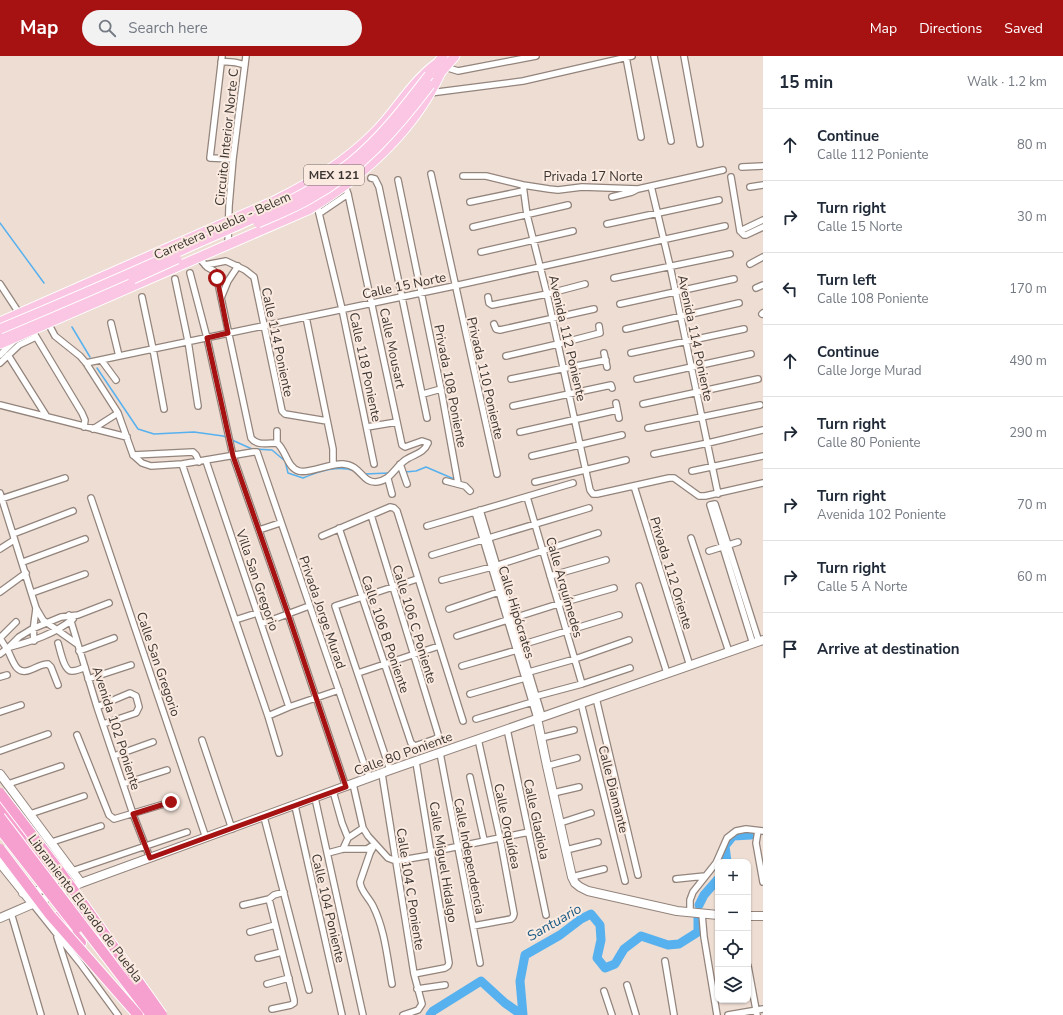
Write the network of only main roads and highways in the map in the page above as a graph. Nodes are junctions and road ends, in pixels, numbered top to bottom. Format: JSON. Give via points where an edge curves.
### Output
{"nodes":[{"id":1,"x":442,"y":56,"type":"edge"},
{"id":2,"x":455,"y":56,"type":"edge"},
{"id":3,"x":441,"y":69,"type":"junction"},
{"id":4,"x":430,"y":89,"type":"junction"},
{"id":5,"x":251,"y":211,"type":"junction"},
{"id":6,"x":203,"y":232,"type":"junction"},
{"id":7,"x":258,"y":232,"type":"junction"},
{"id":8,"x":209,"y":254,"type":"junction"},
{"id":9,"x":0,"y":322,"type":"edge"},
{"id":10,"x":0,"y":329,"type":"edge"},
{"id":11,"x":0,"y":337,"type":"edge"},
{"id":12,"x":0,"y":344,"type":"edge"},
{"id":13,"x":0,"y":793,"type":"edge"},
{"id":14,"x":0,"y":807,"type":"edge"},
{"id":15,"x":0,"y":817,"type":"edge"},
{"id":16,"x":0,"y":829,"type":"edge"},
{"id":17,"x":0,"y":842,"type":"edge"},
{"id":18,"x":0,"y":849,"type":"edge"},
{"id":19,"x":138,"y":1015,"type":"edge"},
{"id":20,"x":144,"y":1015,"type":"edge"},
{"id":21,"x":152,"y":1015,"type":"edge"},
{"id":22,"x":158,"y":1015,"type":"edge"},
{"id":23,"x":162,"y":1015,"type":"edge"}],
"edges":[{"from":1,"to":3,"type":"main road","name":"Carretera Puebla - Belem","number":"MEX 121"},
{"from":2,"to":3,"type":"main road","name":"Carretera Puebla - Belem","number":"MEX 121"},
{"from":3,"to":4,"type":"main road","name":"Carretera Puebla - Belem","number":"MEX 121"},
{"from":3,"to":5,"type":"main road","via":[[423,75],[377,130],[348,156],[300,188]]},
{"from":3,"to":10,"type":"main road","name":"Carretera Puebla - Belem","number":"MEX 121","bridge":true,"via":[[429,75],[398,115],[366,149],[315,187],[236,226]]},
{"from":4,"to":7,"type":"main road","via":[[402,132],[346,190],[319,209]]},
{"from":4,"to":11,"type":"main road","name":"Carretera Puebla - Belem","number":"MEX 121","bridge":true,"via":[[371,153],[341,179],[312,198]]},
{"from":5,"to":6,"type":"main road"},
{"from":5,"to":7,"type":"main road","via":[[250,222]]},
{"from":6,"to":8,"type":"main road","via":[[209,244]]},
{"from":6,"to":9,"type":"main road"},
{"from":7,"to":8,"type":"main road"},
{"from":8,"to":12,"type":"main road","via":[[48,323],[34,334],[20,336]]},
{"from":13,"to":23,"type":"highway","bridge":true,"via":[[59,870]]},
{"from":14,"to":22,"type":"highway"},
{"from":15,"to":21,"type":"highway","name":"Libramiento Elevado de Puebla","bridge":true},
{"from":16,"to":20,"type":"highway","name":"Libramiento Elevado de Puebla","bridge":true},
{"from":17,"to":19,"type":"highway"},
{"from":18,"to":19,"type":"highway","bridge":true,"via":[[50,915]]}]}
